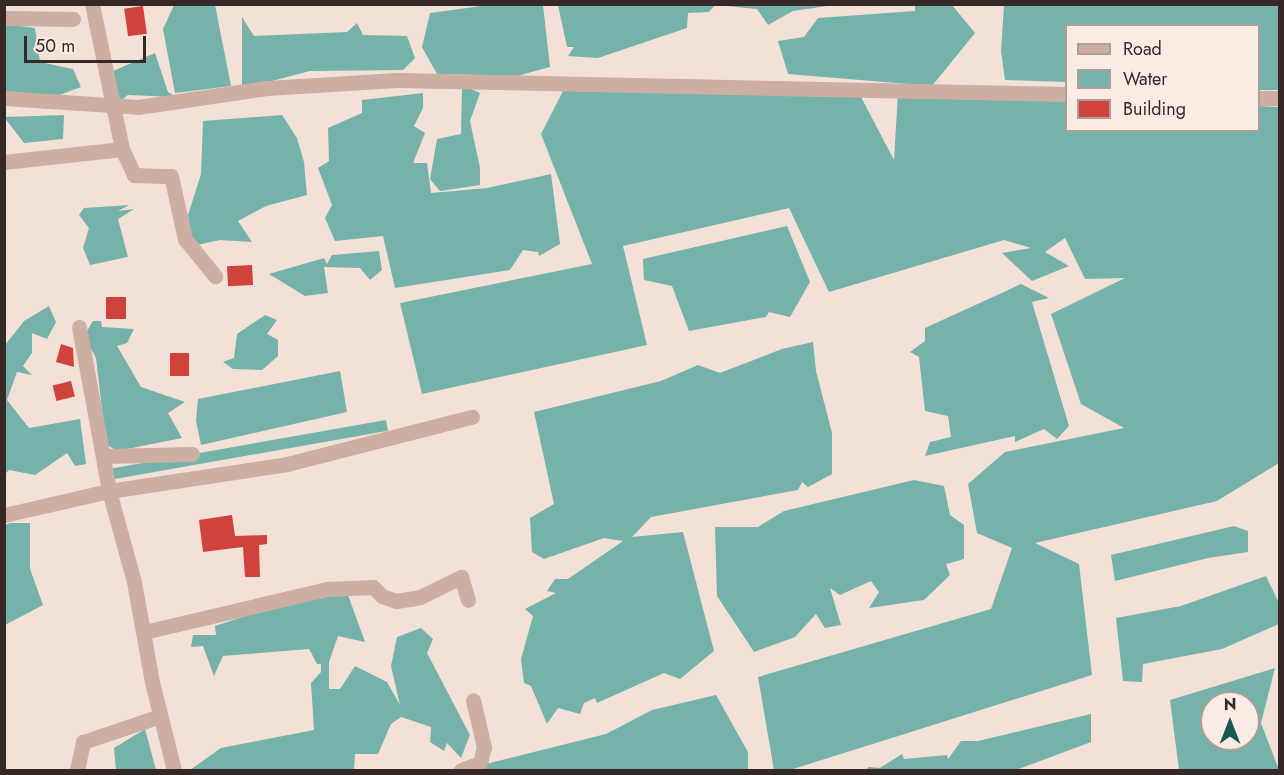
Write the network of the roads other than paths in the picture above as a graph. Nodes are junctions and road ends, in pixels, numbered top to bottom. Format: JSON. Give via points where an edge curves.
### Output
{"nodes":[{"id":1,"x":92,"y":4,"type":"edge"},
{"id":2,"x":52,"y":11,"type":"edge"},
{"id":3,"x":4,"y":18,"type":"edge"},
{"id":4,"x":73,"y":19,"type":"dead end"},
{"id":5,"x":1065,"y":94,"type":"edge"},
{"id":6,"x":4,"y":98,"type":"edge"},
{"id":7,"x":1260,"y":98,"type":"edge"},
{"id":8,"x":1280,"y":99,"type":"edge"},
{"id":9,"x":111,"y":106,"type":"junction"},
{"id":10,"x":122,"y":149,"type":"junction"},
{"id":11,"x":4,"y":162,"type":"edge"},
{"id":12,"x":215,"y":276,"type":"dead end"},
{"id":13,"x":79,"y":327,"type":"dead end"},
{"id":14,"x":472,"y":417,"type":"dead end"},
{"id":15,"x":192,"y":454,"type":"dead end"},
{"id":16,"x":105,"y":456,"type":"junction"},
{"id":17,"x":109,"y":491,"type":"junction"},
{"id":18,"x":4,"y":515,"type":"edge"},
{"id":19,"x":468,"y":600,"type":"dead end"},
{"id":20,"x":144,"y":632,"type":"junction"},
{"id":21,"x":473,"y":700,"type":"dead end"},
{"id":22,"x":160,"y":716,"type":"junction"},
{"id":23,"x":77,"y":771,"type":"edge"},
{"id":24,"x":174,"y":771,"type":"edge"},
{"id":25,"x":461,"y":771,"type":"edge"}],
"edges":[{"from":1,"to":9,"type":"street"},
{"from":2,"to":3,"type":"street"},
{"from":2,"to":4,"type":"street"},
{"from":5,"to":9,"type":"street","via":[[397,80],[267,88],[138,107]]},
{"from":6,"to":9,"type":"street"},
{"from":7,"to":8,"type":"street"},
{"from":9,"to":10,"type":"street"},
{"from":10,"to":11,"type":"street"},
{"from":10,"to":12,"type":"street","via":[[134,175],[171,176],[185,239]]},
{"from":13,"to":16,"type":"street"},
{"from":14,"to":17,"type":"street","via":[[287,464]]},
{"from":15,"to":16,"type":"street"},
{"from":16,"to":17,"type":"street"},
{"from":17,"to":18,"type":"street"},
{"from":17,"to":20,"type":"street"},
{"from":19,"to":20,"type":"street","via":[[461,576],[420,597],[396,601],[382,596],[373,587],[335,588]]},
{"from":20,"to":22,"type":"street"},
{"from":21,"to":25,"type":"street","via":[[484,747],[480,763]]},
{"from":22,"to":23,"type":"street","via":[[83,742]]},
{"from":22,"to":24,"type":"street"}]}
